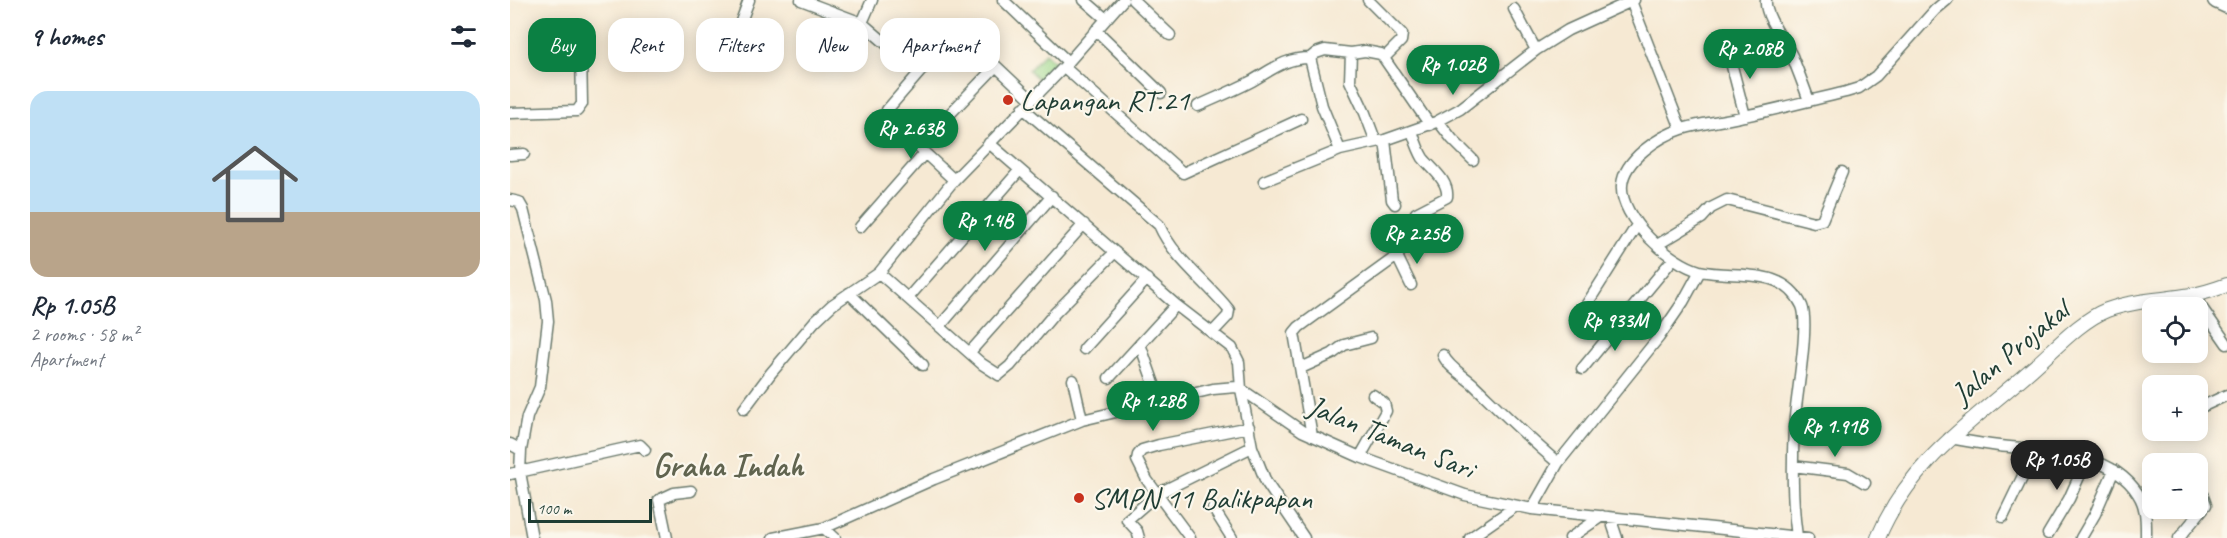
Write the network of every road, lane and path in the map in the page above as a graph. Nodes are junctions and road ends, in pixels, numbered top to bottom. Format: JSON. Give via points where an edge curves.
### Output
{"nodes":[{"id":1,"x":749,"y":0,"type":"edge"},
{"id":2,"x":801,"y":0,"type":"edge"},
{"id":3,"x":872,"y":0,"type":"edge"},
{"id":4,"x":1003,"y":0,"type":"edge"},
{"id":5,"x":1084,"y":0,"type":"edge"},
{"id":6,"x":1124,"y":0,"type":"edge"},
{"id":7,"x":1133,"y":0,"type":"edge"},
{"id":8,"x":1368,"y":0,"type":"edge"},
{"id":9,"x":1767,"y":0,"type":"edge"},
{"id":10,"x":1947,"y":0,"type":"edge"},
{"id":11,"x":2216,"y":0,"type":"edge"},
{"id":12,"x":1633,"y":1,"type":"edge"},
{"id":13,"x":2227,"y":5,"type":"edge"},
{"id":14,"x":1514,"y":9,"type":"dead end"},
{"id":15,"x":742,"y":18,"type":"edge"},
{"id":16,"x":849,"y":18,"type":"edge"},
{"id":17,"x":864,"y":18,"type":"edge"},
{"id":18,"x":1106,"y":19,"type":"junction"},
{"id":19,"x":868,"y":28,"type":"edge"},
{"id":20,"x":1096,"y":30,"type":"junction"},
{"id":21,"x":1170,"y":34,"type":"dead end"},
{"id":22,"x":880,"y":38,"type":"edge"},
{"id":23,"x":1536,"y":50,"type":"junction"},
{"id":24,"x":1728,"y":51,"type":"dead end"},
{"id":25,"x":1351,"y":53,"type":"junction"},
{"id":26,"x":1385,"y":57,"type":"junction"},
{"id":27,"x":1311,"y":58,"type":"junction"},
{"id":28,"x":1066,"y":65,"type":"junction"},
{"id":29,"x":1000,"y":70,"type":"edge"},
{"id":30,"x":581,"y":72,"type":"edge"},
{"id":31,"x":920,"y":72,"type":"edge"},
{"id":32,"x":991,"y":72,"type":"edge"},
{"id":33,"x":1161,"y":93,"type":"dead end"},
{"id":34,"x":1032,"y":100,"type":"junction"},
{"id":35,"x":1809,"y":101,"type":"junction"},
{"id":36,"x":1198,"y":106,"type":"dead end"},
{"id":37,"x":1023,"y":108,"type":"junction"},
{"id":38,"x":510,"y":113,"type":"edge"},
{"id":39,"x":1746,"y":116,"type":"junction"},
{"id":40,"x":1301,"y":119,"type":"dead end"},
{"id":41,"x":1433,"y":123,"type":"junction"},
{"id":42,"x":1681,"y":129,"type":"junction"},
{"id":43,"x":1412,"y":131,"type":"junction"},
{"id":44,"x":1381,"y":141,"type":"junction"},
{"id":45,"x":989,"y":143,"type":"junction"},
{"id":46,"x":921,"y":150,"type":"junction"},
{"id":47,"x":1340,"y":150,"type":"junction"},
{"id":48,"x":524,"y":154,"type":"dead end"},
{"id":49,"x":510,"y":155,"type":"edge"},
{"id":50,"x":1473,"y":160,"type":"dead end"},
{"id":51,"x":1019,"y":171,"type":"junction"},
{"id":52,"x":1842,"y":172,"type":"dead end"},
{"id":53,"x":954,"y":180,"type":"junction"},
{"id":54,"x":1264,"y":181,"type":"dead end"},
{"id":55,"x":1052,"y":196,"type":"junction"},
{"id":56,"x":510,"y":200,"type":"edge"},
{"id":57,"x":1395,"y":204,"type":"dead end"},
{"id":58,"x":1084,"y":224,"type":"junction"},
{"id":59,"x":1637,"y":225,"type":"junction"},
{"id":60,"x":860,"y":227,"type":"dead end"},
{"id":61,"x":1657,"y":245,"type":"junction"},
{"id":62,"x":1115,"y":252,"type":"junction"},
{"id":63,"x":1397,"y":256,"type":"junction"},
{"id":64,"x":1672,"y":259,"type":"junction"},
{"id":65,"x":1700,"y":271,"type":"junction"},
{"id":66,"x":879,"y":273,"type":"junction"},
{"id":67,"x":1147,"y":279,"type":"junction"},
{"id":68,"x":1411,"y":285,"type":"dead end"},
{"id":69,"x":2227,"y":285,"type":"edge"},
{"id":70,"x":849,"y":293,"type":"junction"},
{"id":71,"x":2193,"y":295,"type":"junction"},
{"id":72,"x":908,"y":298,"type":"junction"},
{"id":73,"x":1587,"y":304,"type":"dead end"},
{"id":74,"x":1176,"y":305,"type":"junction"},
{"id":75,"x":940,"y":326,"type":"junction"},
{"id":76,"x":1212,"y":333,"type":"junction"},
{"id":77,"x":1371,"y":338,"type":"dead end"},
{"id":78,"x":1140,"y":344,"type":"junction"},
{"id":79,"x":2227,"y":344,"type":"edge"},
{"id":80,"x":1084,"y":349,"type":"dead end"},
{"id":81,"x":970,"y":352,"type":"junction"},
{"id":82,"x":1443,"y":355,"type":"dead end"},
{"id":83,"x":924,"y":365,"type":"dead end"},
{"id":84,"x":1301,"y":368,"type":"junction"},
{"id":85,"x":1582,"y":369,"type":"dead end"},
{"id":86,"x":1109,"y":378,"type":"dead end"},
{"id":87,"x":1073,"y":380,"type":"dead end"},
{"id":88,"x":1240,"y":389,"type":"junction"},
{"id":89,"x":1373,"y":395,"type":"dead end"},
{"id":90,"x":2227,"y":395,"type":"edge"},
{"id":91,"x":1160,"y":401,"type":"junction"},
{"id":92,"x":2208,"y":404,"type":"edge"},
{"id":93,"x":744,"y":409,"type":"dead end"},
{"id":94,"x":1082,"y":420,"type":"junction"},
{"id":95,"x":1249,"y":427,"type":"junction"},
{"id":96,"x":1312,"y":436,"type":"junction"},
{"id":97,"x":1949,"y":438,"type":"junction"},
{"id":98,"x":510,"y":444,"type":"edge"},
{"id":99,"x":1252,"y":447,"type":"junction"},
{"id":100,"x":2036,"y":449,"type":"junction"},
{"id":101,"x":521,"y":450,"type":"junction"},
{"id":102,"x":645,"y":450,"type":"dead end"},
{"id":103,"x":1360,"y":457,"type":"junction"},
{"id":104,"x":2087,"y":459,"type":"junction"},
{"id":105,"x":1558,"y":463,"type":"junction"},
{"id":106,"x":1793,"y":466,"type":"junction"},
{"id":107,"x":2114,"y":470,"type":"junction"},
{"id":108,"x":515,"y":473,"type":"edge"},
{"id":109,"x":1865,"y":483,"type":"dead end"},
{"id":110,"x":691,"y":491,"type":"dead end"},
{"id":111,"x":1157,"y":494,"type":"junction"},
{"id":112,"x":1516,"y":506,"type":"junction"},
{"id":113,"x":1213,"y":508,"type":"dead end"},
{"id":114,"x":1532,"y":509,"type":"junction"},
{"id":115,"x":1602,"y":516,"type":"junction"},
{"id":116,"x":2003,"y":517,"type":"dead end"},
{"id":117,"x":1613,"y":519,"type":"junction"},
{"id":118,"x":2195,"y":519,"type":"edge"},
{"id":119,"x":824,"y":528,"type":"junction"},
{"id":120,"x":2048,"y":534,"type":"dead end"},
{"id":121,"x":797,"y":536,"type":"edge"},
{"id":122,"x":1803,"y":537,"type":"edge"},
{"id":123,"x":532,"y":538,"type":"edge"},
{"id":124,"x":667,"y":538,"type":"edge"},
{"id":125,"x":773,"y":538,"type":"edge"},
{"id":126,"x":835,"y":538,"type":"edge"},
{"id":127,"x":1139,"y":538,"type":"edge"},
{"id":128,"x":1190,"y":538,"type":"edge"},
{"id":129,"x":1232,"y":538,"type":"edge"},
{"id":130,"x":1304,"y":538,"type":"edge"},
{"id":131,"x":1470,"y":538,"type":"edge"},
{"id":132,"x":1570,"y":538,"type":"edge"},
{"id":133,"x":1617,"y":538,"type":"edge"},
{"id":134,"x":1878,"y":538,"type":"edge"},
{"id":135,"x":2081,"y":538,"type":"edge"},
{"id":136,"x":2146,"y":538,"type":"edge"},
{"id":137,"x":2179,"y":538,"type":"edge"}],
"edges":[{"from":1,"to":15,"type":"street"},
{"from":2,"to":16,"type":"street"},
{"from":3,"to":17,"type":"street"},
{"from":4,"to":28,"type":"street"},
{"from":5,"to":18,"type":"street"},
{"from":6,"to":18,"type":"street"},
{"from":7,"to":21,"type":"street"},
{"from":8,"to":26,"type":"street","via":[[1402,34]]},
{"from":9,"to":35,"type":"street","via":[[1769,14],[1791,54]]},
{"from":10,"to":35,"type":"street","via":[[1868,83]]},
{"from":11,"to":13,"type":"highway"},
{"from":12,"to":23,"type":"street","via":[[1568,30]]},
{"from":12,"to":42,"type":"street"},
{"from":14,"to":23,"type":"street"},
{"from":18,"to":20,"type":"street"},
{"from":19,"to":22,"type":"street"},
{"from":20,"to":28,"type":"street"},
{"from":20,"to":33,"type":"street"},
{"from":23,"to":41,"type":"street","via":[[1460,109]]},
{"from":24,"to":39,"type":"street"},
{"from":25,"to":26,"type":"street","via":[[1375,52]]},
{"from":25,"to":27,"type":"street","via":[[1325,50]]},
{"from":25,"to":44,"type":"street","via":[[1350,81]]},
{"from":26,"to":41,"type":"street"},
{"from":27,"to":36,"type":"street","via":[[1296,58],[1278,65]]},
{"from":27,"to":47,"type":"street","via":[[1322,106]]},
{"from":28,"to":34,"type":"street"},
{"from":28,"to":40,"type":"street","via":[[1183,173]]},
{"from":29,"to":34,"type":"street"},
{"from":30,"to":38,"type":"street","via":[[582,104],[577,111]]},
{"from":31,"to":46,"type":"street","via":[[886,115]]},
{"from":32,"to":46,"type":"street"},
{"from":34,"to":37,"type":"street"},
{"from":35,"to":39,"type":"street"},
{"from":37,"to":45,"type":"street"},
{"from":37,"to":76,"type":"street","via":[[1159,225],[1172,248],[1229,310]]},
{"from":39,"to":42,"type":"street"},
{"from":41,"to":43,"type":"street"},
{"from":41,"to":50,"type":"street"},
{"from":42,"to":59,"type":"street","via":[[1645,148],[1625,176],[1625,207]]},
{"from":43,"to":44,"type":"street"},
{"from":43,"to":63,"type":"street","via":[[1424,158],[1448,192],[1447,198],[1416,213],[1406,244]]},
{"from":44,"to":47,"type":"street"},
{"from":44,"to":57,"type":"street"},
{"from":45,"to":51,"type":"street"},
{"from":45,"to":53,"type":"street"},
{"from":46,"to":53,"type":"street"},
{"from":46,"to":60,"type":"street"},
{"from":47,"to":54,"type":"street"},
{"from":48,"to":49,"type":"street"},
{"from":51,"to":55,"type":"street"},
{"from":51,"to":72,"type":"street"},
{"from":52,"to":61,"type":"street","via":[[1822,220],[1814,222],[1727,200]]},
{"from":53,"to":66,"type":"street"},
{"from":55,"to":58,"type":"street"},
{"from":55,"to":75,"type":"street"},
{"from":56,"to":101,"type":"street","via":[[519,202],[523,209],[548,321],[540,387],[527,417]]},
{"from":58,"to":62,"type":"street"},
{"from":58,"to":81,"type":"street"},
{"from":59,"to":61,"type":"street"},
{"from":59,"to":73,"type":"street"},
{"from":61,"to":64,"type":"street"},
{"from":62,"to":67,"type":"street"},
{"from":62,"to":81,"type":"street","via":[[999,375]]},
{"from":63,"to":68,"type":"street"},
{"from":63,"to":84,"type":"street","via":[[1299,327],[1293,338]]},
{"from":64,"to":65,"type":"street"},
{"from":64,"to":85,"type":"street"},
{"from":65,"to":105,"type":"street","via":[[1659,337]]},
{"from":65,"to":106,"type":"street","via":[[1779,282],[1802,307],[1805,326]]},
{"from":66,"to":70,"type":"street"},
{"from":66,"to":72,"type":"street"},
{"from":67,"to":74,"type":"street"},
{"from":67,"to":80,"type":"street"},
{"from":69,"to":71,"type":"main road","name":"Jalan Projakal"},
{"from":70,"to":83,"type":"street"},
{"from":70,"to":93,"type":"street","via":[[815,321]]},
{"from":71,"to":79,"type":"street"},
{"from":71,"to":97,"type":"main road","name":"Jalan Projakal","via":[[2105,310],[2075,330]]},
{"from":72,"to":75,"type":"street"},
{"from":74,"to":76,"type":"street"},
{"from":74,"to":78,"type":"street"},
{"from":75,"to":81,"type":"street"},
{"from":76,"to":88,"type":"street","via":[[1236,354],[1241,371]]},
{"from":77,"to":84,"type":"street","via":[[1344,345]]},
{"from":78,"to":86,"type":"street"},
{"from":78,"to":91,"type":"street"},
{"from":82,"to":105,"type":"street","via":[[1446,362]]},
{"from":84,"to":96,"type":"street"},
{"from":87,"to":94,"type":"street"},
{"from":88,"to":91,"type":"street","via":[[1220,388]]},
{"from":88,"to":95,"type":"street"},
{"from":88,"to":96,"type":"street","name":"Jalan Taman Sari"},
{"from":89,"to":103,"type":"street","via":[[1384,403],[1386,411]]},
{"from":90,"to":92,"type":"street"},
{"from":91,"to":94,"type":"street"},
{"from":94,"to":119,"type":"street"},
{"from":95,"to":99,"type":"street"},
{"from":95,"to":111,"type":"street","via":[[1142,450],[1137,460]]},
{"from":96,"to":103,"type":"street","name":"Jalan Taman Sari"},
{"from":97,"to":100,"type":"street"},
{"from":97,"to":134,"type":"main road","name":"Jalan Projakal","via":[[1893,506]]},
{"from":98,"to":101,"type":"street"},
{"from":99,"to":111,"type":"street"},
{"from":99,"to":130,"type":"street","via":[[1266,482]]},
{"from":100,"to":104,"type":"street"},
{"from":100,"to":116,"type":"street"},
{"from":101,"to":108,"type":"street"},
{"from":102,"to":108,"type":"street","via":[[640,445]]},
{"from":103,"to":112,"type":"street","name":"Jalan Taman Sari","via":[[1465,495]]},
{"from":104,"to":107,"type":"street"},
{"from":104,"to":120,"type":"street"},
{"from":105,"to":114,"type":"street"},
{"from":106,"to":109,"type":"street","via":[[1848,473]]},
{"from":106,"to":122,"type":"street","via":[[1792,506]]},
{"from":107,"to":135,"type":"street"},
{"from":107,"to":136,"type":"street","via":[[2141,500],[2146,514]]},
{"from":108,"to":123,"type":"street"},
{"from":110,"to":124,"type":"street","via":[[659,500]]},
{"from":111,"to":127,"type":"street","via":[[1127,520]]},
{"from":111,"to":128,"type":"street"},
{"from":112,"to":114,"type":"street","name":"Jalan Taman Sari"},
{"from":112,"to":131,"type":"street"},
{"from":113,"to":129,"type":"street"},
{"from":114,"to":115,"type":"street","name":"Jalan Taman Sari"},
{"from":115,"to":117,"type":"street","name":"Jalan Taman Sari"},
{"from":115,"to":132,"type":"street"},
{"from":117,"to":122,"type":"street","name":"Jalan Taman Sari"},
{"from":117,"to":133,"type":"street"},
{"from":118,"to":137,"type":"street"},
{"from":119,"to":121,"type":"street"},
{"from":119,"to":126,"type":"street"},
{"from":121,"to":125,"type":"street"}]}
